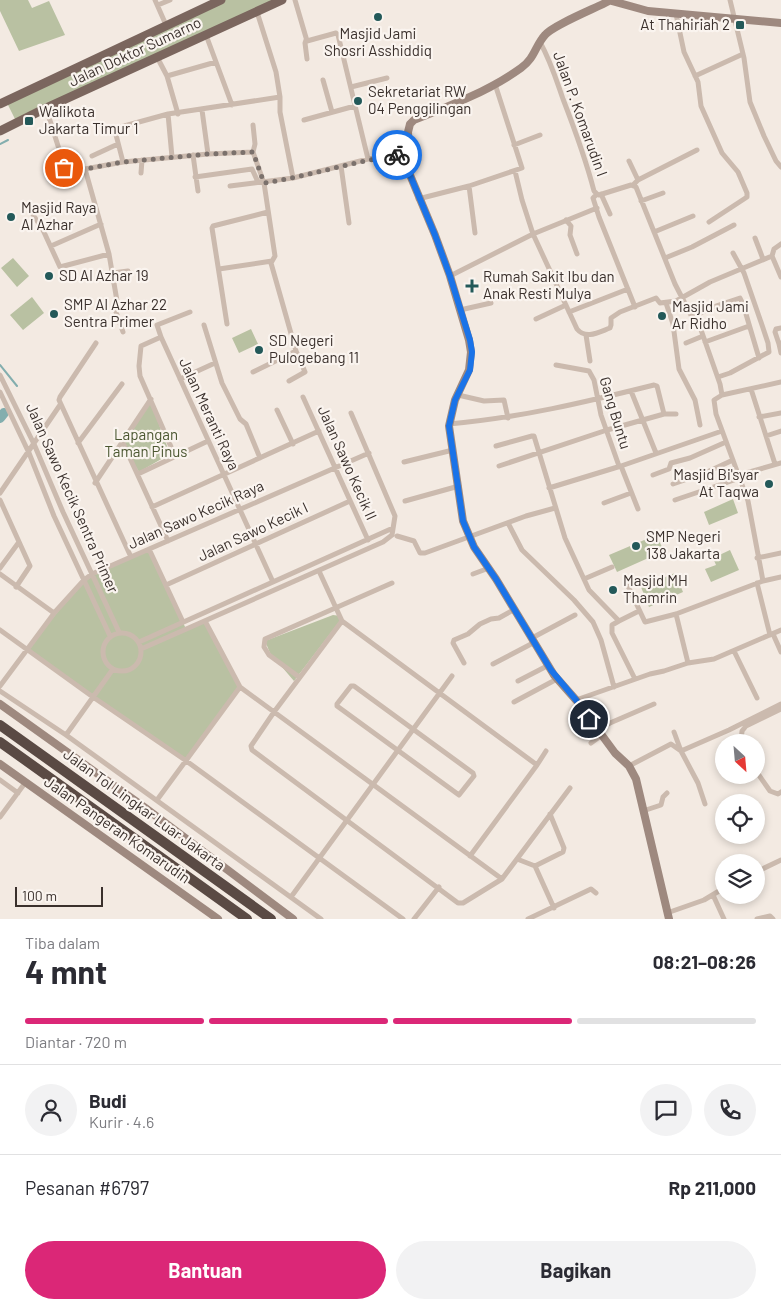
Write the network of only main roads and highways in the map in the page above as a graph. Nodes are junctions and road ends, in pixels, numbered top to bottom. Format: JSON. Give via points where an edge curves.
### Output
{"nodes":[{"id":1,"x":221,"y":0,"type":"edge"},
{"id":2,"x":282,"y":0,"type":"edge"},
{"id":3,"x":0,"y":104,"type":"edge"},
{"id":4,"x":0,"y":131,"type":"edge"},
{"id":5,"x":0,"y":725,"type":"edge"},
{"id":6,"x":0,"y":742,"type":"edge"},
{"id":7,"x":247,"y":919,"type":"edge"},
{"id":8,"x":271,"y":919,"type":"edge"}],
"edges":[{"from":1,"to":3,"type":"main road","name":"Jalan Doktor Sumarno"},
{"from":2,"to":4,"type":"main road","name":"Jalan Doktor Sumarno"},
{"from":5,"to":8,"type":"highway","name":"Jalan Tol Lingkar Luar Jakarta"},
{"from":6,"to":7,"type":"highway","name":"Jalan Tol Lingkar Luar Jakarta"}]}
